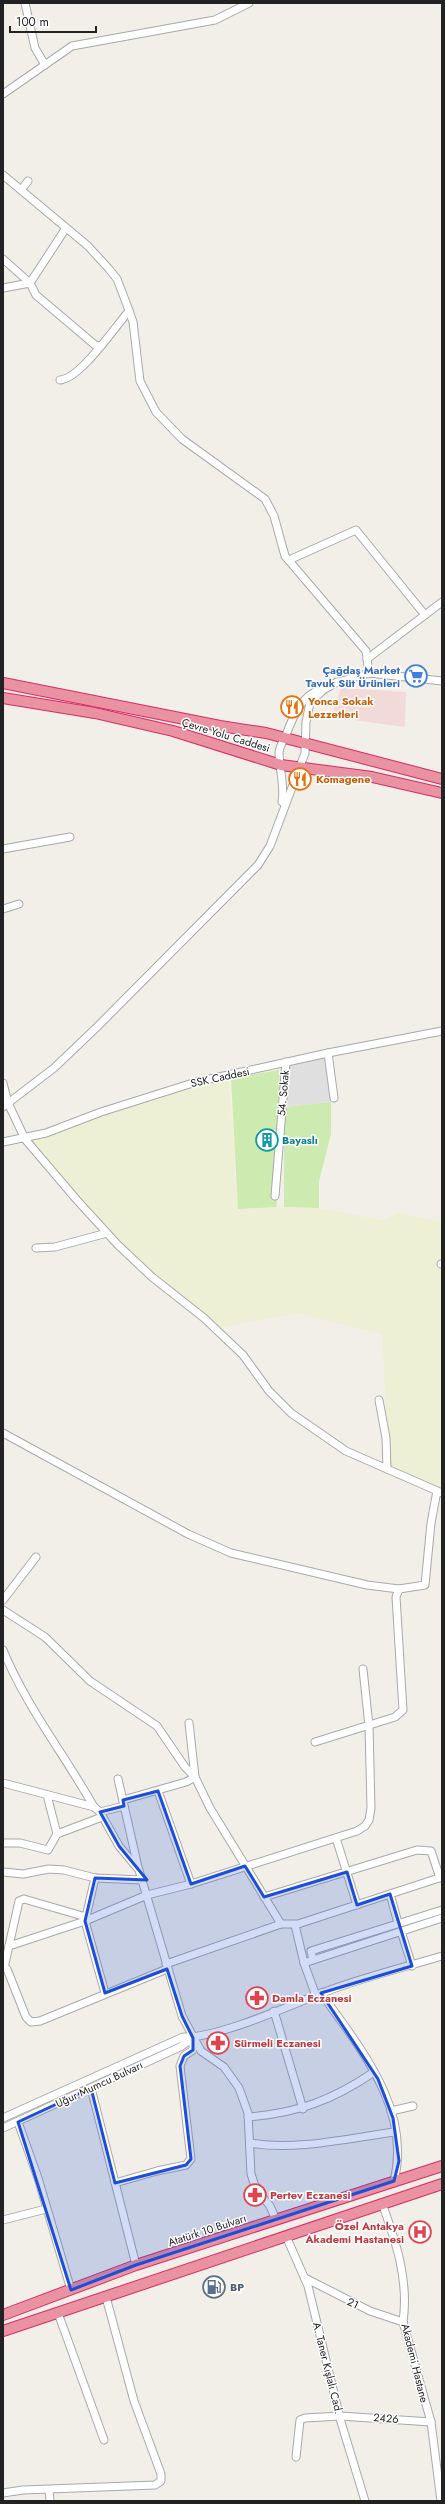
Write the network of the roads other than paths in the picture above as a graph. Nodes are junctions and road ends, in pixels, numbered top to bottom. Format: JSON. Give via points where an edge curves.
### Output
{"nodes":[{"id":1,"x":25,"y":3,"type":"edge"},
{"id":2,"x":249,"y":3,"type":"edge"},
{"id":3,"x":45,"y":65,"type":"junction"},
{"id":4,"x":3,"y":94,"type":"edge"},
{"id":5,"x":3,"y":175,"type":"edge"},
{"id":6,"x":28,"y":181,"type":"dead end"},
{"id":7,"x":21,"y":190,"type":"junction"},
{"id":8,"x":66,"y":228,"type":"junction"},
{"id":9,"x":3,"y":259,"type":"edge"},
{"id":10,"x":30,"y":283,"type":"junction"},
{"id":11,"x":3,"y":288,"type":"edge"},
{"id":12,"x":129,"y":311,"type":"junction"},
{"id":13,"x":101,"y":346,"type":"junction"},
{"id":14,"x":60,"y":380,"type":"dead end"},
{"id":15,"x":289,"y":560,"type":"junction"},
{"id":16,"x":442,"y":602,"type":"edge"},
{"id":17,"x":425,"y":615,"type":"junction"},
{"id":18,"x":367,"y":659,"type":"junction"},
{"id":19,"x":369,"y":673,"type":"junction"},
{"id":20,"x":442,"y":681,"type":"edge"},
{"id":21,"x":337,"y":682,"type":"junction"},
{"id":22,"x":3,"y":683,"type":"edge"},
{"id":23,"x":3,"y":698,"type":"edge"},
{"id":24,"x":284,"y":738,"type":"junction"},
{"id":25,"x":306,"y":743,"type":"junction"},
{"id":26,"x":281,"y":765,"type":"junction"},
{"id":27,"x":300,"y":767,"type":"junction"},
{"id":28,"x":442,"y":779,"type":"edge"},
{"id":29,"x":442,"y":793,"type":"edge"},
{"id":30,"x":279,"y":818,"type":"junction"},
{"id":31,"x":70,"y":837,"type":"dead end"},
{"id":32,"x":3,"y":849,"type":"edge"},
{"id":33,"x":19,"y":904,"type":"dead end"},
{"id":34,"x":3,"y":908,"type":"edge"},
{"id":35,"x":442,"y":1031,"type":"edge"},
{"id":36,"x":328,"y":1052,"type":"junction"},
{"id":37,"x":286,"y":1062,"type":"junction"},
{"id":38,"x":3,"y":1083,"type":"edge"},
{"id":39,"x":334,"y":1098,"type":"dead end"},
{"id":40,"x":6,"y":1105,"type":"edge"},
{"id":41,"x":25,"y":1138,"type":"junction"},
{"id":42,"x":3,"y":1142,"type":"edge"},
{"id":43,"x":275,"y":1196,"type":"dead end"},
{"id":44,"x":107,"y":1233,"type":"junction"},
{"id":45,"x":36,"y":1248,"type":"dead end"},
{"id":46,"x":379,"y":1400,"type":"dead end"},
{"id":47,"x":3,"y":1433,"type":"edge"},
{"id":48,"x":387,"y":1469,"type":"junction"},
{"id":49,"x":440,"y":1492,"type":"edge"},
{"id":50,"x":36,"y":1557,"type":"dead end"},
{"id":51,"x":399,"y":1589,"type":"junction"},
{"id":52,"x":3,"y":1600,"type":"edge"},
{"id":53,"x":3,"y":1610,"type":"edge"},
{"id":54,"x":3,"y":1650,"type":"edge"},
{"id":55,"x":363,"y":1669,"type":"dead end"},
{"id":56,"x":189,"y":1723,"type":"dead end"},
{"id":57,"x":369,"y":1726,"type":"junction"},
{"id":58,"x":315,"y":1742,"type":"dead end"},
{"id":59,"x":195,"y":1777,"type":"junction"},
{"id":60,"x":118,"y":1779,"type":"dead end"},
{"id":61,"x":3,"y":1786,"type":"edge"},
{"id":62,"x":158,"y":1791,"type":"junction"},
{"id":63,"x":47,"y":1794,"type":"junction"},
{"id":64,"x":123,"y":1804,"type":"junction"},
{"id":65,"x":94,"y":1807,"type":"junction"},
{"id":66,"x":101,"y":1815,"type":"junction"},
{"id":67,"x":58,"y":1834,"type":"junction"},
{"id":68,"x":336,"y":1838,"type":"junction"},
{"id":69,"x":3,"y":1842,"type":"edge"},
{"id":70,"x":245,"y":1866,"type":"junction"},
{"id":71,"x":139,"y":1870,"type":"junction"},
{"id":72,"x":3,"y":1872,"type":"edge"},
{"id":73,"x":347,"y":1872,"type":"junction"},
{"id":74,"x":441,"y":1877,"type":"edge"},
{"id":75,"x":95,"y":1878,"type":"junction"},
{"id":76,"x":142,"y":1880,"type":"junction"},
{"id":77,"x":191,"y":1884,"type":"junction"},
{"id":78,"x":390,"y":1894,"type":"junction"},
{"id":79,"x":147,"y":1895,"type":"junction"},
{"id":80,"x":264,"y":1897,"type":"junction"},
{"id":81,"x":357,"y":1905,"type":"junction"},
{"id":82,"x":442,"y":1910,"type":"edge"},
{"id":83,"x":442,"y":1918,"type":"edge"},
{"id":84,"x":85,"y":1919,"type":"junction"},
{"id":85,"x":281,"y":1924,"type":"junction"},
{"id":86,"x":295,"y":1925,"type":"junction"},
{"id":87,"x":400,"y":1927,"type":"junction"},
{"id":88,"x":9,"y":1946,"type":"junction"},
{"id":89,"x":442,"y":1956,"type":"edge"},
{"id":90,"x":304,"y":1963,"type":"junction"},
{"id":91,"x":166,"y":1966,"type":"junction"},
{"id":92,"x":412,"y":1966,"type":"junction"},
{"id":93,"x":4,"y":1968,"type":"edge"},
{"id":94,"x":105,"y":1993,"type":"junction"},
{"id":95,"x":319,"y":1995,"type":"junction"},
{"id":96,"x":274,"y":2011,"type":"junction"},
{"id":97,"x":193,"y":2038,"type":"junction"},
{"id":98,"x":374,"y":2072,"type":"junction"},
{"id":99,"x":91,"y":2088,"type":"junction"},
{"id":100,"x":413,"y":2106,"type":"dead end"},
{"id":101,"x":303,"y":2109,"type":"junction"},
{"id":102,"x":391,"y":2111,"type":"junction"},
{"id":103,"x":248,"y":2117,"type":"junction"},
{"id":104,"x":3,"y":2118,"type":"edge"},
{"id":105,"x":18,"y":2122,"type":"junction"},
{"id":106,"x":3,"y":2128,"type":"edge"},
{"id":107,"x":396,"y":2132,"type":"junction"},
{"id":108,"x":250,"y":2143,"type":"junction"},
{"id":109,"x":442,"y":2166,"type":"edge"},
{"id":110,"x":394,"y":2181,"type":"junction"},
{"id":111,"x":116,"y":2183,"type":"junction"},
{"id":112,"x":442,"y":2184,"type":"edge"},
{"id":113,"x":382,"y":2203,"type":"junction"},
{"id":114,"x":46,"y":2209,"type":"junction"},
{"id":115,"x":3,"y":2220,"type":"edge"},
{"id":116,"x":276,"y":2220,"type":"junction"},
{"id":117,"x":286,"y":2236,"type":"junction"},
{"id":118,"x":136,"y":2265,"type":"junction"},
{"id":119,"x":305,"y":2278,"type":"junction"},
{"id":120,"x":71,"y":2290,"type":"junction"},
{"id":121,"x":106,"y":2297,"type":"junction"},
{"id":122,"x":58,"y":2313,"type":"junction"},
{"id":123,"x":3,"y":2315,"type":"edge"},
{"id":124,"x":403,"y":2322,"type":"junction"},
{"id":125,"x":3,"y":2331,"type":"edge"},
{"id":126,"x":340,"y":2416,"type":"junction"},
{"id":127,"x":431,"y":2422,"type":"junction"},
{"id":128,"x":104,"y":2440,"type":"dead end"},
{"id":129,"x":296,"y":2457,"type":"dead end"},
{"id":130,"x":49,"y":2490,"type":"junction"},
{"id":131,"x":3,"y":2493,"type":"edge"},
{"id":132,"x":50,"y":2501,"type":"edge"},
{"id":133,"x":365,"y":2501,"type":"edge"},
{"id":134,"x":441,"y":2501,"type":"edge"}],
"edges":[{"from":1,"to":3,"type":"street","via":[[35,48]]},
{"from":2,"to":3,"type":"street","via":[[215,20],[72,46]]},
{"from":3,"to":4,"type":"street"},
{"from":5,"to":7,"type":"street"},
{"from":6,"to":7,"type":"street"},
{"from":7,"to":8,"type":"street"},
{"from":8,"to":10,"type":"street"},
{"from":8,"to":12,"type":"street","via":[[88,246],[109,269],[122,290]]},
{"from":9,"to":10,"type":"street"},
{"from":10,"to":11,"type":"street"},
{"from":10,"to":13,"type":"street","via":[[36,295],[94,345]]},
{"from":12,"to":13,"type":"street"},
{"from":12,"to":15,"type":"street","via":[[133,322],[140,381],[156,412],[182,439],[265,500],[272,511],[278,536]]},
{"from":13,"to":14,"type":"street","via":[[67,380]]},
{"from":15,"to":17,"type":"street","via":[[356,530]]},
{"from":15,"to":18,"type":"street","via":[[344,622],[366,651]]},
{"from":16,"to":17,"type":"street"},
{"from":17,"to":18,"type":"street"},
{"from":18,"to":19,"type":"street"},
{"from":19,"to":20,"type":"street"},
{"from":19,"to":21,"type":"street"},
{"from":21,"to":24,"type":"street","via":[[312,692],[299,705]]},
{"from":21,"to":25,"type":"street","via":[[323,690],[310,703],[306,722]]},
{"from":22,"to":24,"type":"highway","name":"Çevre Yolu Caddesi"},
{"from":23,"to":26,"type":"highway","name":"Çevre Yolu Caddesi","via":[[95,713],[173,731]]},
{"from":24,"to":25,"type":"highway","name":"Çevre Yolu Caddesi"},
{"from":24,"to":26,"type":"street","via":[[279,750]]},
{"from":25,"to":27,"type":"street"},
{"from":25,"to":28,"type":"highway","name":"Çevre Yolu Caddesi"},
{"from":26,"to":27,"type":"highway","name":"Çevre Yolu Caddesi"},
{"from":26,"to":30,"type":"street","via":[[283,795]]},
{"from":27,"to":29,"type":"highway","name":"Çevre Yolu Caddesi","via":[[372,778]]},
{"from":27,"to":30,"type":"street"},
{"from":30,"to":40,"type":"street","via":[[270,846],[258,865],[97,1028],[54,1068]]},
{"from":31,"to":32,"type":"street"},
{"from":33,"to":34,"type":"street"},
{"from":35,"to":36,"type":"street","name":"SSK Caddesi"},
{"from":36,"to":37,"type":"street","name":"SSK Caddesi"},
{"from":36,"to":39,"type":"street"},
{"from":37,"to":41,"type":"street","name":"SSK Caddesi","via":[[189,1084]]},
{"from":37,"to":43,"type":"street","name":"54. Sokak"},
{"from":38,"to":40,"type":"street"},
{"from":40,"to":41,"type":"street"},
{"from":41,"to":42,"type":"street","name":"SSK Caddesi"},
{"from":41,"to":44,"type":"street"},
{"from":44,"to":45,"type":"street","via":[[55,1247]]},
{"from":44,"to":48,"type":"street","via":[[152,1277],[204,1318],[243,1355],[269,1392],[291,1413],[346,1451]]},
{"from":46,"to":48,"type":"street","via":[[386,1438]]},
{"from":47,"to":51,"type":"street","via":[[188,1534],[231,1553],[367,1585]]},
{"from":48,"to":49,"type":"street"},
{"from":49,"to":51,"type":"street","via":[[431,1523],[425,1585]]},
{"from":50,"to":52,"type":"street"},
{"from":51,"to":57,"type":"street","via":[[396,1598],[403,1710],[395,1717]]},
{"from":53,"to":59,"type":"street","via":[[45,1637],[90,1681],[156,1726]]},
{"from":54,"to":65,"type":"street","via":[[14,1677]]},
{"from":55,"to":57,"type":"street"},
{"from":56,"to":59,"type":"street"},
{"from":57,"to":58,"type":"street","via":[[353,1728]]},
{"from":57,"to":68,"type":"street","via":[[369,1820],[357,1831]]},
{"from":59,"to":62,"type":"street"},
{"from":59,"to":70,"type":"street","via":[[210,1808]]},
{"from":60,"to":64,"type":"street"},
{"from":61,"to":63,"type":"street"},
{"from":62,"to":64,"type":"street"},
{"from":62,"to":77,"type":"street"},
{"from":63,"to":65,"type":"street"},
{"from":63,"to":67,"type":"street"},
{"from":64,"to":66,"type":"street"},
{"from":64,"to":71,"type":"street"},
{"from":65,"to":66,"type":"street"},
{"from":66,"to":67,"type":"street"},
{"from":66,"to":71,"type":"street","via":[[119,1846]]},
{"from":67,"to":69,"type":"street","via":[[48,1850]]},
{"from":68,"to":70,"type":"street"},
{"from":68,"to":73,"type":"street"},
{"from":70,"to":77,"type":"street"},
{"from":70,"to":80,"type":"street"},
{"from":71,"to":76,"type":"street"},
{"from":72,"to":75,"type":"street","via":[[24,1874],[49,1869]]},
{"from":73,"to":74,"type":"street","via":[[417,1850],[431,1851]]},
{"from":73,"to":80,"type":"street"},
{"from":73,"to":81,"type":"street"},
{"from":74,"to":78,"type":"street"},
{"from":75,"to":76,"type":"street"},
{"from":75,"to":84,"type":"street"},
{"from":76,"to":79,"type":"street"},
{"from":77,"to":79,"type":"street"},
{"from":78,"to":81,"type":"street"},
{"from":78,"to":87,"type":"street"},
{"from":79,"to":84,"type":"street"},
{"from":79,"to":91,"type":"street"},
{"from":80,"to":85,"type":"street"},
{"from":81,"to":86,"type":"street"},
{"from":82,"to":87,"type":"street"},
{"from":83,"to":87,"type":"street"},
{"from":84,"to":88,"type":"street"},
{"from":84,"to":88,"type":"street","via":[[24,1899],[19,1901]]},
{"from":84,"to":94,"type":"street"},
{"from":85,"to":86,"type":"street"},
{"from":85,"to":91,"type":"street"},
{"from":86,"to":90,"type":"street"},
{"from":87,"to":90,"type":"street"},
{"from":87,"to":92,"type":"street"},
{"from":88,"to":93,"type":"street"},
{"from":89,"to":92,"type":"street","name":"Uğur Mumcu Bulvarı"},
{"from":90,"to":95,"type":"street"},
{"from":91,"to":94,"type":"street"},
{"from":91,"to":97,"type":"street","via":[[182,2016]]},
{"from":92,"to":95,"type":"street","name":"Uğur Mumcu Bulvarı"},
{"from":93,"to":94,"type":"street","via":[[26,2017],[31,2022],[40,2021]]},
{"from":95,"to":96,"type":"street","name":"Uğur Mumcu Bulvarı"},
{"from":95,"to":98,"type":"street"},
{"from":96,"to":97,"type":"street","name":"Uğur Mumcu Bulvarı"},
{"from":96,"to":101,"type":"street"},
{"from":97,"to":99,"type":"street","name":"Uğur Mumcu Bulvarı","via":[[180,2047]]},
{"from":97,"to":103,"type":"street","via":[[201,2052],[215,2059],[232,2076],[239,2088]]},
{"from":97,"to":104,"type":"street","name":"Uğur Mumcu Bulvarı","via":[[183,2037]]},
{"from":97,"to":111,"type":"street","via":[[193,2050],[184,2056],[180,2066],[191,2159],[186,2165]]},
{"from":98,"to":101,"type":"street","via":[[339,2094]]},
{"from":98,"to":102,"type":"street"},
{"from":99,"to":105,"type":"street","name":"Uğur Mumcu Bulvarı"},
{"from":99,"to":111,"type":"street"},
{"from":100,"to":102,"type":"street"},
{"from":101,"to":103,"type":"street"},
{"from":102,"to":107,"type":"street"},
{"from":103,"to":108,"type":"street"},
{"from":105,"to":106,"type":"street","name":"Uğur Mumcu Bulvarı"},
{"from":105,"to":114,"type":"street"},
{"from":107,"to":108,"type":"street","via":[[296,2145],[267,2146]]},
{"from":107,"to":110,"type":"street","via":[[399,2161]]},
{"from":108,"to":116,"type":"street","via":[[251,2174],[256,2189],[270,2206]]},
{"from":109,"to":110,"type":"highway","name":"Atatürk 10 Bulvarı"},
{"from":110,"to":116,"type":"highway","name":"Atatürk 10 Bulvarı"},
{"from":111,"to":118,"type":"street"},
{"from":112,"to":113,"type":"highway"},
{"from":113,"to":117,"type":"highway"},
{"from":113,"to":124,"type":"street","name":"Akademi Hastane","via":[[399,2252],[405,2299]]},
{"from":114,"to":115,"type":"street"},
{"from":114,"to":120,"type":"street"},
{"from":116,"to":118,"type":"highway","name":"Atatürk 10 Bulvarı"},
{"from":117,"to":119,"type":"street","name":"A. Taner Kışlalı Cad."},
{"from":117,"to":121,"type":"highway"},
{"from":118,"to":120,"type":"highway","name":"Atatürk 10 Bulvarı"},
{"from":119,"to":124,"type":"street","name":"21","via":[[370,2311]]},
{"from":119,"to":126,"type":"street","name":"A. Taner Kışlalı Cad."},
{"from":120,"to":123,"type":"highway","name":"Atatürk 10 Bulvarı"},
{"from":121,"to":122,"type":"highway"},
{"from":121,"to":130,"type":"street","via":[[122,2364],[161,2474],[161,2481],[155,2485]]},
{"from":122,"to":125,"type":"highway"},
{"from":122,"to":128,"type":"street"},
{"from":124,"to":127,"type":"street","name":"Akademi Hastane"},
{"from":126,"to":127,"type":"street","name":"2426"},
{"from":126,"to":129,"type":"street","name":"2426","via":[[300,2420]]},
{"from":126,"to":133,"type":"street","name":"A. Taner Kışlalı Cad."},
{"from":127,"to":134,"type":"street","name":"Akademi Hastane"},
{"from":130,"to":131,"type":"street"},
{"from":130,"to":132,"type":"street"}]}
